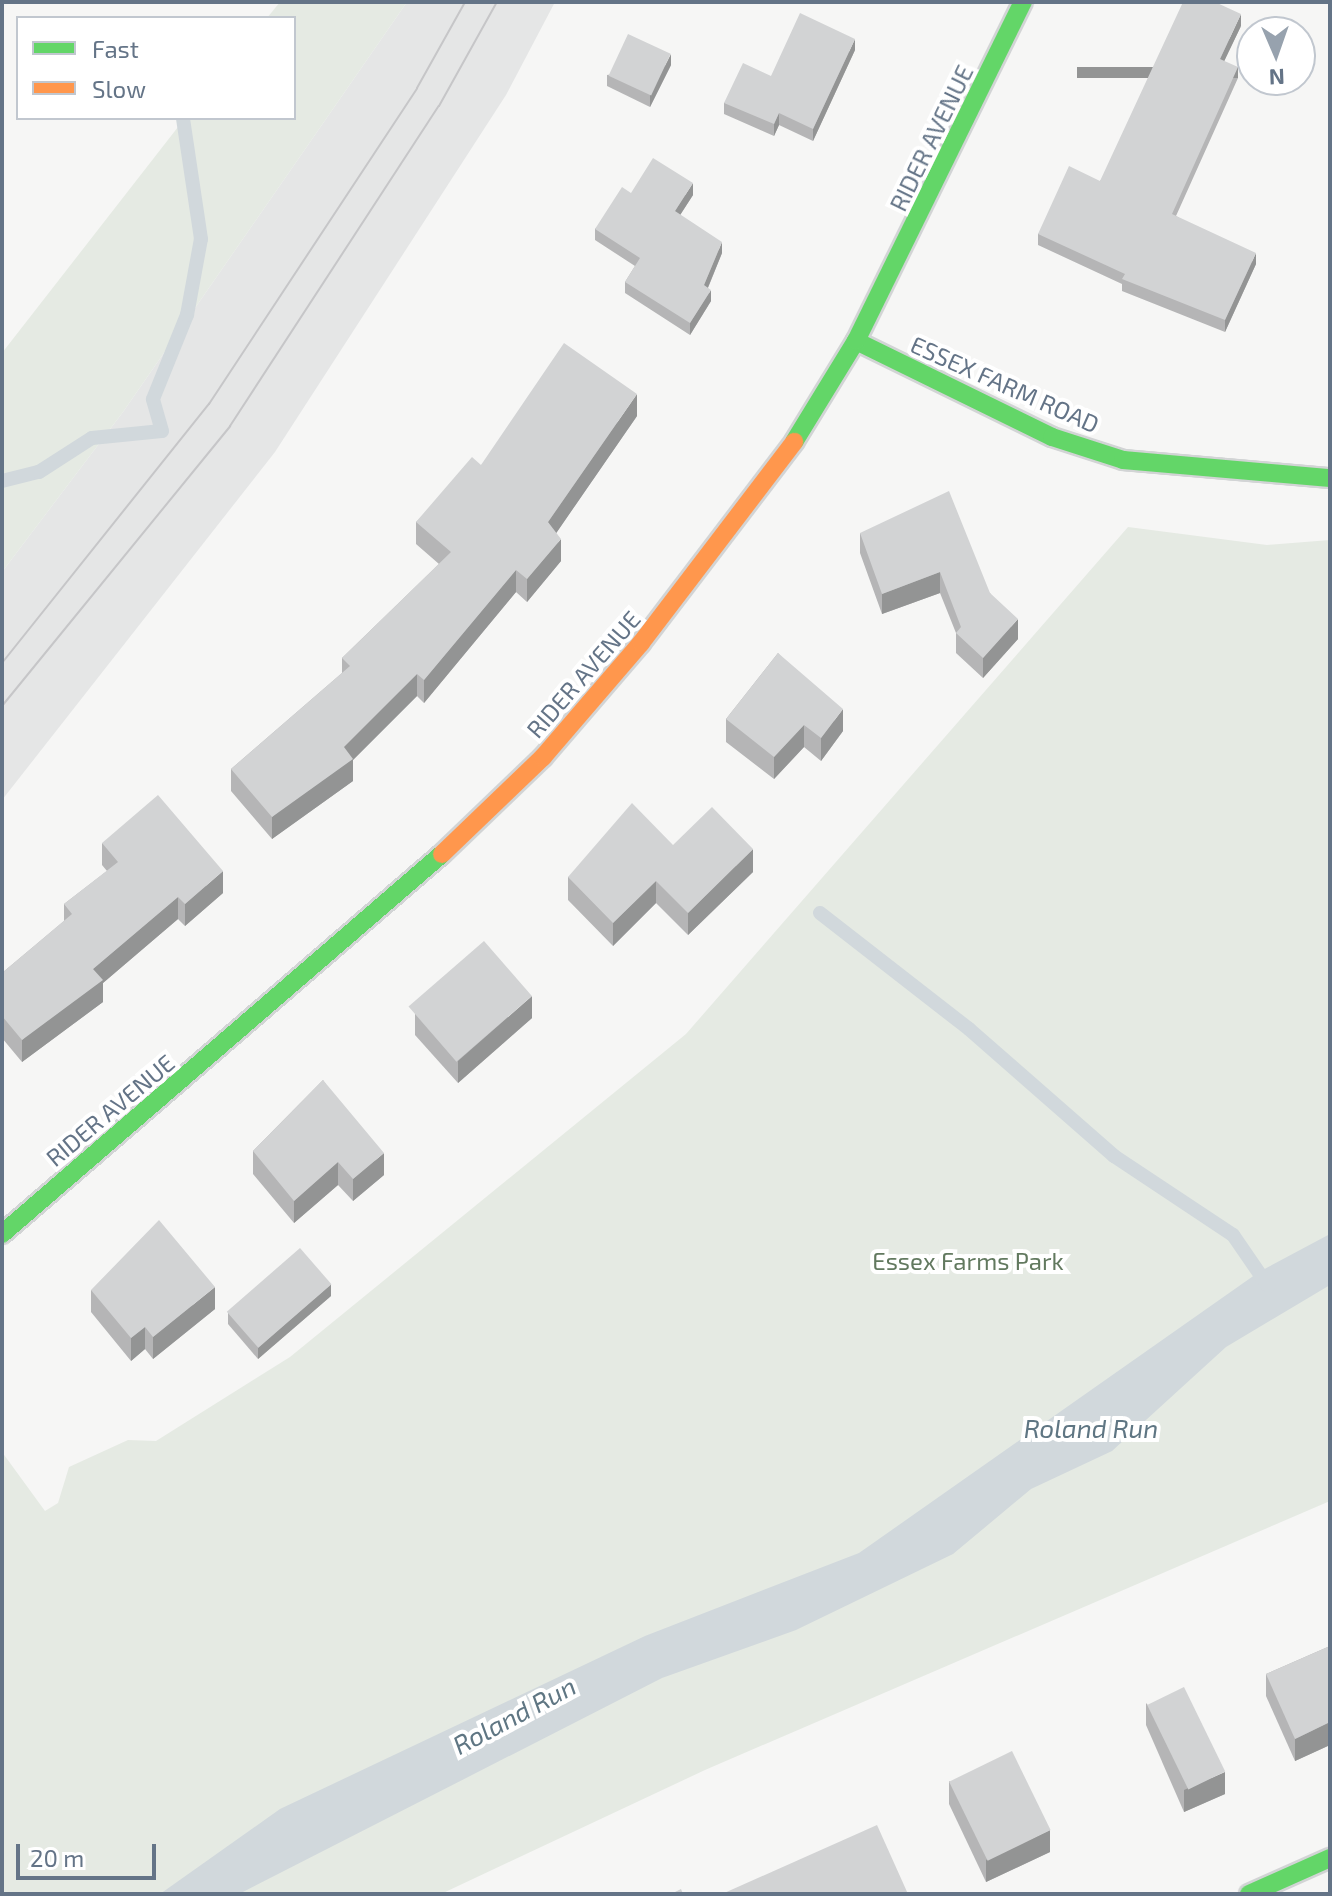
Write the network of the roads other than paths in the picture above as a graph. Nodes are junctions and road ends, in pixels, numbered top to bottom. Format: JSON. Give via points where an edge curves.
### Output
{"nodes":[{"id":1,"x":1023,"y":2,"type":"edge"},
{"id":2,"x":856,"y":341,"type":"junction"},
{"id":3,"x":1330,"y":478,"type":"edge"},
{"id":4,"x":2,"y":1234,"type":"edge"},
{"id":5,"x":1330,"y":1858,"type":"edge"},
{"id":6,"x":1249,"y":1894,"type":"edge"}],
"edges":[{"from":1,"to":2,"type":"street","name":"RIDER AVENUE"},
{"from":2,"to":3,"type":"street","name":"ESSEX FARM ROAD","via":[[1052,437],[1123,460]]},
{"from":2,"to":4,"type":"street","name":"RIDER AVENUE","via":[[808,423],[698,574],[543,757],[327,957]]},
{"from":5,"to":6,"type":"street"}]}
